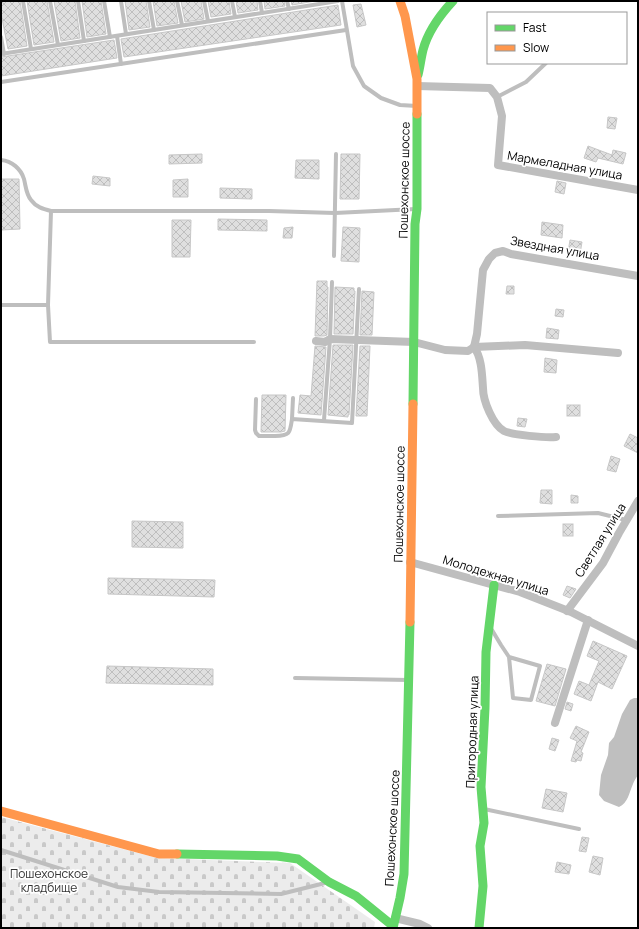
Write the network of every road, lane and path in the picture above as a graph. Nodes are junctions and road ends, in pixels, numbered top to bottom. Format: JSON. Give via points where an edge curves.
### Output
{"nodes":[{"id":1,"x":23,"y":1,"type":"edge"},
{"id":2,"x":50,"y":1,"type":"edge"},
{"id":3,"x":78,"y":1,"type":"edge"},
{"id":4,"x":104,"y":1,"type":"edge"},
{"id":5,"x":121,"y":1,"type":"edge"},
{"id":6,"x":149,"y":1,"type":"edge"},
{"id":7,"x":177,"y":1,"type":"edge"},
{"id":8,"x":204,"y":1,"type":"edge"},
{"id":9,"x":232,"y":1,"type":"edge"},
{"id":10,"x":260,"y":1,"type":"edge"},
{"id":11,"x":287,"y":1,"type":"edge"},
{"id":12,"x":338,"y":1,"type":"edge"},
{"id":13,"x":342,"y":1,"type":"edge"},
{"id":14,"x":400,"y":1,"type":"edge"},
{"id":15,"x":453,"y":1,"type":"edge"},
{"id":16,"x":316,"y":3,"type":"edge"},
{"id":17,"x":289,"y":9,"type":"junction"},
{"id":18,"x":262,"y":13,"type":"junction"},
{"id":19,"x":235,"y":17,"type":"junction"},
{"id":20,"x":208,"y":21,"type":"junction"},
{"id":21,"x":182,"y":25,"type":"junction"},
{"id":22,"x":154,"y":30,"type":"junction"},
{"id":23,"x":346,"y":30,"type":"junction"},
{"id":24,"x":126,"y":34,"type":"junction"},
{"id":25,"x":110,"y":36,"type":"junction"},
{"id":26,"x":117,"y":36,"type":"junction"},
{"id":27,"x":1,"y":37,"type":"edge"},
{"id":28,"x":84,"y":41,"type":"junction"},
{"id":29,"x":58,"y":45,"type":"junction"},
{"id":30,"x":31,"y":50,"type":"junction"},
{"id":31,"x":2,"y":54,"type":"edge"},
{"id":32,"x":121,"y":64,"type":"junction"},
{"id":33,"x":545,"y":64,"type":"edge"},
{"id":34,"x":1,"y":82,"type":"edge"},
{"id":35,"x":417,"y":83,"type":"junction"},
{"id":36,"x":497,"y":97,"type":"junction"},
{"id":37,"x":417,"y":106,"type":"junction"},
{"id":38,"x":336,"y":154,"type":"dead end"},
{"id":39,"x":1,"y":160,"type":"edge"},
{"id":40,"x":638,"y":190,"type":"edge"},
{"id":41,"x":417,"y":209,"type":"junction"},
{"id":42,"x":51,"y":210,"type":"junction"},
{"id":43,"x":335,"y":214,"type":"junction"},
{"id":44,"x":334,"y":256,"type":"dead end"},
{"id":45,"x":638,"y":276,"type":"edge"},
{"id":46,"x":332,"y":282,"type":"dead end"},
{"id":47,"x":359,"y":289,"type":"dead end"},
{"id":48,"x":1,"y":305,"type":"edge"},
{"id":49,"x":48,"y":305,"type":"junction"},
{"id":50,"x":330,"y":339,"type":"junction"},
{"id":51,"x":357,"y":340,"type":"junction"},
{"id":52,"x":316,"y":341,"type":"dead end"},
{"id":53,"x":254,"y":342,"type":"dead end"},
{"id":54,"x":414,"y":342,"type":"junction"},
{"id":55,"x":474,"y":347,"type":"junction"},
{"id":56,"x":618,"y":352,"type":"dead end"},
{"id":57,"x":293,"y":398,"type":"dead end"},
{"id":58,"x":256,"y":399,"type":"dead end"},
{"id":59,"x":292,"y":419,"type":"junction"},
{"id":60,"x":324,"y":420,"type":"junction"},
{"id":61,"x":556,"y":437,"type":"dead end"},
{"id":62,"x":637,"y":503,"type":"edge"},
{"id":63,"x":498,"y":516,"type":"dead end"},
{"id":64,"x":626,"y":520,"type":"junction"},
{"id":65,"x":410,"y":562,"type":"junction"},
{"id":66,"x":494,"y":585,"type":"junction"},
{"id":67,"x":567,"y":610,"type":"junction"},
{"id":68,"x":588,"y":620,"type":"junction"},
{"id":69,"x":489,"y":624,"type":"junction"},
{"id":70,"x":638,"y":646,"type":"edge"},
{"id":71,"x":509,"y":657,"type":"junction"},
{"id":72,"x":295,"y":678,"type":"dead end"},
{"id":73,"x":409,"y":680,"type":"junction"},
{"id":74,"x":555,"y":723,"type":"dead end"},
{"id":75,"x":483,"y":809,"type":"junction"},
{"id":76,"x":1,"y":811,"type":"edge"},
{"id":77,"x":579,"y":829,"type":"dead end"},
{"id":78,"x":1,"y":850,"type":"edge"},
{"id":79,"x":329,"y":882,"type":"junction"},
{"id":80,"x":394,"y":924,"type":"edge"},
{"id":81,"x":428,"y":928,"type":"edge"},
{"id":82,"x":479,"y":928,"type":"edge"}],
"edges":[{"from":1,"to":30,"type":"lane"},
{"from":2,"to":29,"type":"lane"},
{"from":3,"to":28,"type":"lane"},
{"from":4,"to":25,"type":"lane"},
{"from":5,"to":24,"type":"lane"},
{"from":6,"to":22,"type":"lane"},
{"from":7,"to":21,"type":"lane"},
{"from":8,"to":20,"type":"lane"},
{"from":9,"to":19,"type":"lane"},
{"from":10,"to":18,"type":"lane"},
{"from":11,"to":17,"type":"lane"},
{"from":12,"to":16,"type":"lane"},
{"from":13,"to":23,"type":"lane"},
{"from":14,"to":35,"type":"street"},
{"from":15,"to":35,"type":"street","via":[[442,13],[424,47]]},
{"from":16,"to":17,"type":"lane"},
{"from":17,"to":18,"type":"lane"},
{"from":18,"to":19,"type":"lane"},
{"from":19,"to":20,"type":"lane"},
{"from":20,"to":21,"type":"lane"},
{"from":21,"to":22,"type":"lane"},
{"from":22,"to":24,"type":"lane"},
{"from":23,"to":32,"type":"lane"},
{"from":23,"to":37,"type":"lane","via":[[353,66],[364,86],[381,98],[400,105]]},
{"from":24,"to":26,"type":"lane"},
{"from":25,"to":26,"type":"lane"},
{"from":25,"to":28,"type":"lane"},
{"from":26,"to":32,"type":"lane"},
{"from":27,"to":31,"type":"lane"},
{"from":28,"to":29,"type":"lane"},
{"from":29,"to":30,"type":"lane"},
{"from":30,"to":31,"type":"lane"},
{"from":32,"to":34,"type":"lane"},
{"from":33,"to":36,"type":"lane","via":[[526,82]]},
{"from":35,"to":36,"type":"street","via":[[490,88]]},
{"from":35,"to":37,"type":"street","name":"Пошехонское шоссе"},
{"from":36,"to":40,"type":"street","name":"Мармеладная улица","via":[[502,116],[498,165]]},
{"from":37,"to":41,"type":"street","name":"Пошехонское шоссе"},
{"from":38,"to":43,"type":"lane"},
{"from":39,"to":42,"type":"lane","via":[[10,162],[20,171],[28,196],[35,204]]},
{"from":41,"to":43,"type":"lane"},
{"from":41,"to":54,"type":"street","name":"Пошехонское шоссе"},
{"from":42,"to":43,"type":"lane","via":[[269,211]]},
{"from":42,"to":49,"type":"lane"},
{"from":43,"to":44,"type":"lane"},
{"from":45,"to":55,"type":"street","name":"Звездная улица","via":[[503,251],[495,253],[489,258],[483,270]]},
{"from":46,"to":50,"type":"lane"},
{"from":47,"to":51,"type":"lane"},
{"from":48,"to":49,"type":"lane"},
{"from":49,"to":53,"type":"lane","via":[[50,342]]},
{"from":50,"to":51,"type":"street"},
{"from":50,"to":52,"type":"street","via":[[325,342]]},
{"from":50,"to":60,"type":"lane"},
{"from":51,"to":54,"type":"street"},
{"from":51,"to":60,"type":"lane","via":[[352,423]]},
{"from":54,"to":55,"type":"street","via":[[445,350],[468,350]]},
{"from":54,"to":65,"type":"street","name":"Пошехонское шоссе"},
{"from":55,"to":56,"type":"street","via":[[525,345]]},
{"from":55,"to":61,"type":"street","via":[[478,353],[486,402],[498,426],[505,432]]},
{"from":57,"to":59,"type":"lane"},
{"from":58,"to":59,"type":"lane","via":[[255,430],[259,436],[284,436],[291,428]]},
{"from":59,"to":60,"type":"lane"},
{"from":62,"to":64,"type":"street","name":"Светлая улица"},
{"from":63,"to":64,"type":"lane","via":[[598,513]]},
{"from":64,"to":67,"type":"street","name":"Светлая улица","via":[[603,563]]},
{"from":65,"to":66,"type":"street","name":"Молодежная улица"},
{"from":65,"to":73,"type":"street","name":"Пошехонское шоссе"},
{"from":66,"to":67,"type":"street","name":"Молодежная улица"},
{"from":66,"to":69,"type":"street","name":"Пригородная улица"},
{"from":67,"to":68,"type":"street","name":"Молодежная улица"},
{"from":68,"to":70,"type":"street","name":"Молодежная улица"},
{"from":68,"to":74,"type":"street"},
{"from":69,"to":71,"type":"lane"},
{"from":69,"to":75,"type":"street","name":"Пригородная улица","via":[[480,787]]},
{"from":71,"to":71,"type":"lane","via":[[540,666],[531,700],[513,698]]},
{"from":72,"to":73,"type":"lane"},
{"from":73,"to":80,"type":"street","name":"Пошехонское шоссе","via":[[404,874]]},
{"from":75,"to":77,"type":"lane"},
{"from":75,"to":82,"type":"street","name":"Пригородная улица","via":[[484,823],[480,846],[483,886]]},
{"from":76,"to":79,"type":"street","via":[[159,854],[298,858]]},
{"from":78,"to":79,"type":"lane","via":[[118,887],[159,892],[281,894]]},
{"from":79,"to":80,"type":"street","via":[[356,896]]},
{"from":80,"to":81,"type":"street","via":[[420,924]]}]}
